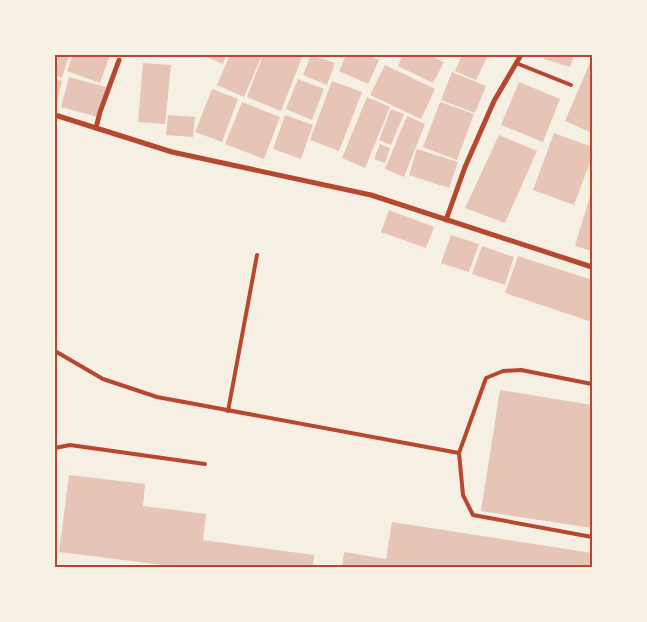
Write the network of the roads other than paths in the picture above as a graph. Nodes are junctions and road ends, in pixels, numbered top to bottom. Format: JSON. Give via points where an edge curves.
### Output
{"nodes":[{"id":1,"x":521,"y":55,"type":"edge"},
{"id":2,"x":119,"y":60,"type":"dead end"},
{"id":3,"x":516,"y":63,"type":"junction"},
{"id":4,"x":571,"y":85,"type":"dead end"},
{"id":5,"x":55,"y":115,"type":"edge"},
{"id":6,"x":96,"y":128,"type":"junction"},
{"id":7,"x":446,"y":220,"type":"junction"},
{"id":8,"x":257,"y":255,"type":"dead end"},
{"id":9,"x":592,"y":267,"type":"edge"},
{"id":10,"x":55,"y":351,"type":"edge"},
{"id":11,"x":592,"y":384,"type":"edge"},
{"id":12,"x":228,"y":411,"type":"junction"},
{"id":13,"x":55,"y":448,"type":"edge"},
{"id":14,"x":459,"y":452,"type":"junction"},
{"id":15,"x":205,"y":464,"type":"dead end"},
{"id":16,"x":592,"y":537,"type":"edge"}],
"edges":[{"from":1,"to":3,"type":"street"},
{"from":2,"to":6,"type":"street"},
{"from":3,"to":4,"type":"lane"},
{"from":3,"to":7,"type":"street","via":[[494,101]]},
{"from":5,"to":6,"type":"street"},
{"from":6,"to":7,"type":"street","via":[[172,152],[370,195]]},
{"from":7,"to":9,"type":"street"},
{"from":8,"to":12,"type":"lane"},
{"from":10,"to":12,"type":"lane","via":[[103,379],[157,397]]},
{"from":11,"to":14,"type":"lane","via":[[521,370],[503,371],[486,378]]},
{"from":12,"to":14,"type":"lane"},
{"from":13,"to":15,"type":"lane","via":[[70,445]]},
{"from":14,"to":16,"type":"lane","via":[[463,495],[473,515]]}]}
